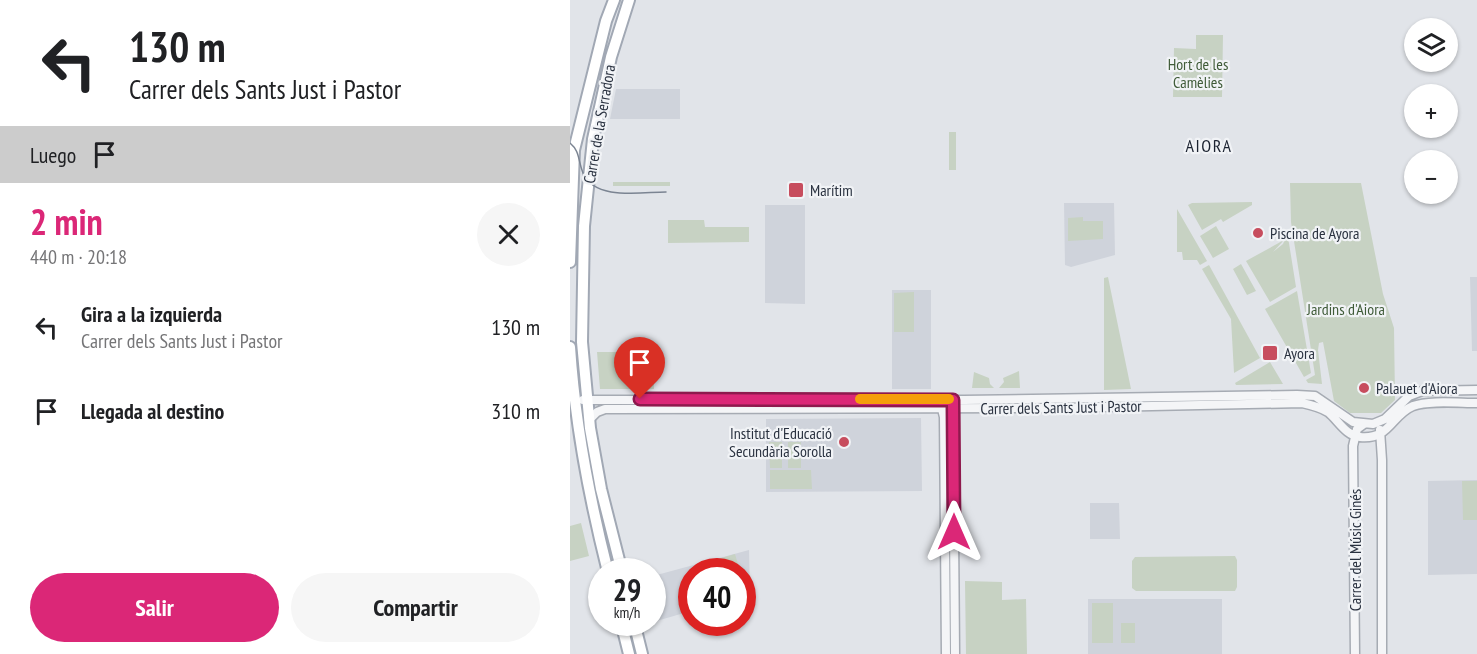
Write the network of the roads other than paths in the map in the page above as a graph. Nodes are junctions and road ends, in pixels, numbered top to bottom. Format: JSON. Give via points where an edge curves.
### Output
{"nodes":[{"id":1,"x":614,"y":0,"type":"edge"},
{"id":2,"x":629,"y":0,"type":"edge"},
{"id":3,"x":570,"y":262,"type":"edge"},
{"id":4,"x":570,"y":347,"type":"edge"},
{"id":5,"x":1477,"y":390,"type":"edge"},
{"id":6,"x":587,"y":399,"type":"junction"},
{"id":7,"x":1477,"y":403,"type":"edge"},
{"id":8,"x":941,"y":404,"type":"junction"},
{"id":9,"x":953,"y":404,"type":"junction"},
{"id":10,"x":575,"y":405,"type":"junction"},
{"id":11,"x":589,"y":420,"type":"junction"},
{"id":12,"x":1368,"y":424,"type":"junction"},
{"id":13,"x":1381,"y":434,"type":"junction"},
{"id":14,"x":1354,"y":436,"type":"junction"},
{"id":15,"x":605,"y":558,"type":"edge"},
{"id":16,"x":618,"y":558,"type":"edge"},
{"id":17,"x":946,"y":566,"type":"junction"},
{"id":18,"x":954,"y":574,"type":"junction"},
{"id":19,"x":624,"y":636,"type":"edge"},
{"id":20,"x":638,"y":636,"type":"edge"},
{"id":21,"x":629,"y":654,"type":"edge"},
{"id":22,"x":642,"y":654,"type":"edge"},
{"id":23,"x":946,"y":654,"type":"edge"},
{"id":24,"x":955,"y":654,"type":"edge"},
{"id":25,"x":1355,"y":654,"type":"edge"},
{"id":26,"x":1382,"y":654,"type":"edge"}],
"edges":[{"from":1,"to":3,"type":"main road","name":"Carrer de la Serradora","via":[[574,150]]},
{"from":2,"to":6,"type":"main road","name":"Carrer de la Serradora","via":[[611,57],[589,163],[582,342]]},
{"from":4,"to":10,"type":"main road"},
{"from":5,"to":12,"type":"street","via":[[1422,391],[1408,396],[1385,419]]},
{"from":6,"to":8,"type":"street","name":"Carrer dels Sants Just i Pastor"},
{"from":6,"to":10,"type":"street"},
{"from":6,"to":11,"type":"main road","name":"Carrer de la Serradora"},
{"from":7,"to":13,"type":"street","via":[[1416,405],[1406,409]]},
{"from":8,"to":9,"type":"street","name":"Carrer dels Sants Just i Pastor"},
{"from":8,"to":11,"type":"street","name":"Carrer dels Sants Just i Pastor","via":[[605,409]]},
{"from":8,"to":17,"type":"street"},
{"from":9,"to":12,"type":"street","name":"Carrer dels Sants Just i Pastor","via":[[1297,395],[1315,396],[1348,419]]},
{"from":9,"to":14,"type":"street","name":"Carrer dels Sants Just i Pastor","via":[[1302,403],[1328,412]]},
{"from":9,"to":18,"type":"street"},
{"from":10,"to":15,"type":"main road"},
{"from":11,"to":16,"type":"main road","name":"Carrer de la Serradora"},
{"from":12,"to":13,"type":"street"},
{"from":12,"to":14,"type":"street","via":[[1358,428]]},
{"from":13,"to":14,"type":"street","via":[[1371,438]]},
{"from":13,"to":26,"type":"street","name":"Carrer del Músic Ginés"},
{"from":14,"to":25,"type":"street","name":"Carrer del Músic Ginés"},
{"from":17,"to":18,"type":"street"},
{"from":17,"to":23,"type":"street"},
{"from":18,"to":24,"type":"street"},
{"from":19,"to":21,"type":"main road"},
{"from":20,"to":22,"type":"main road"}]}
